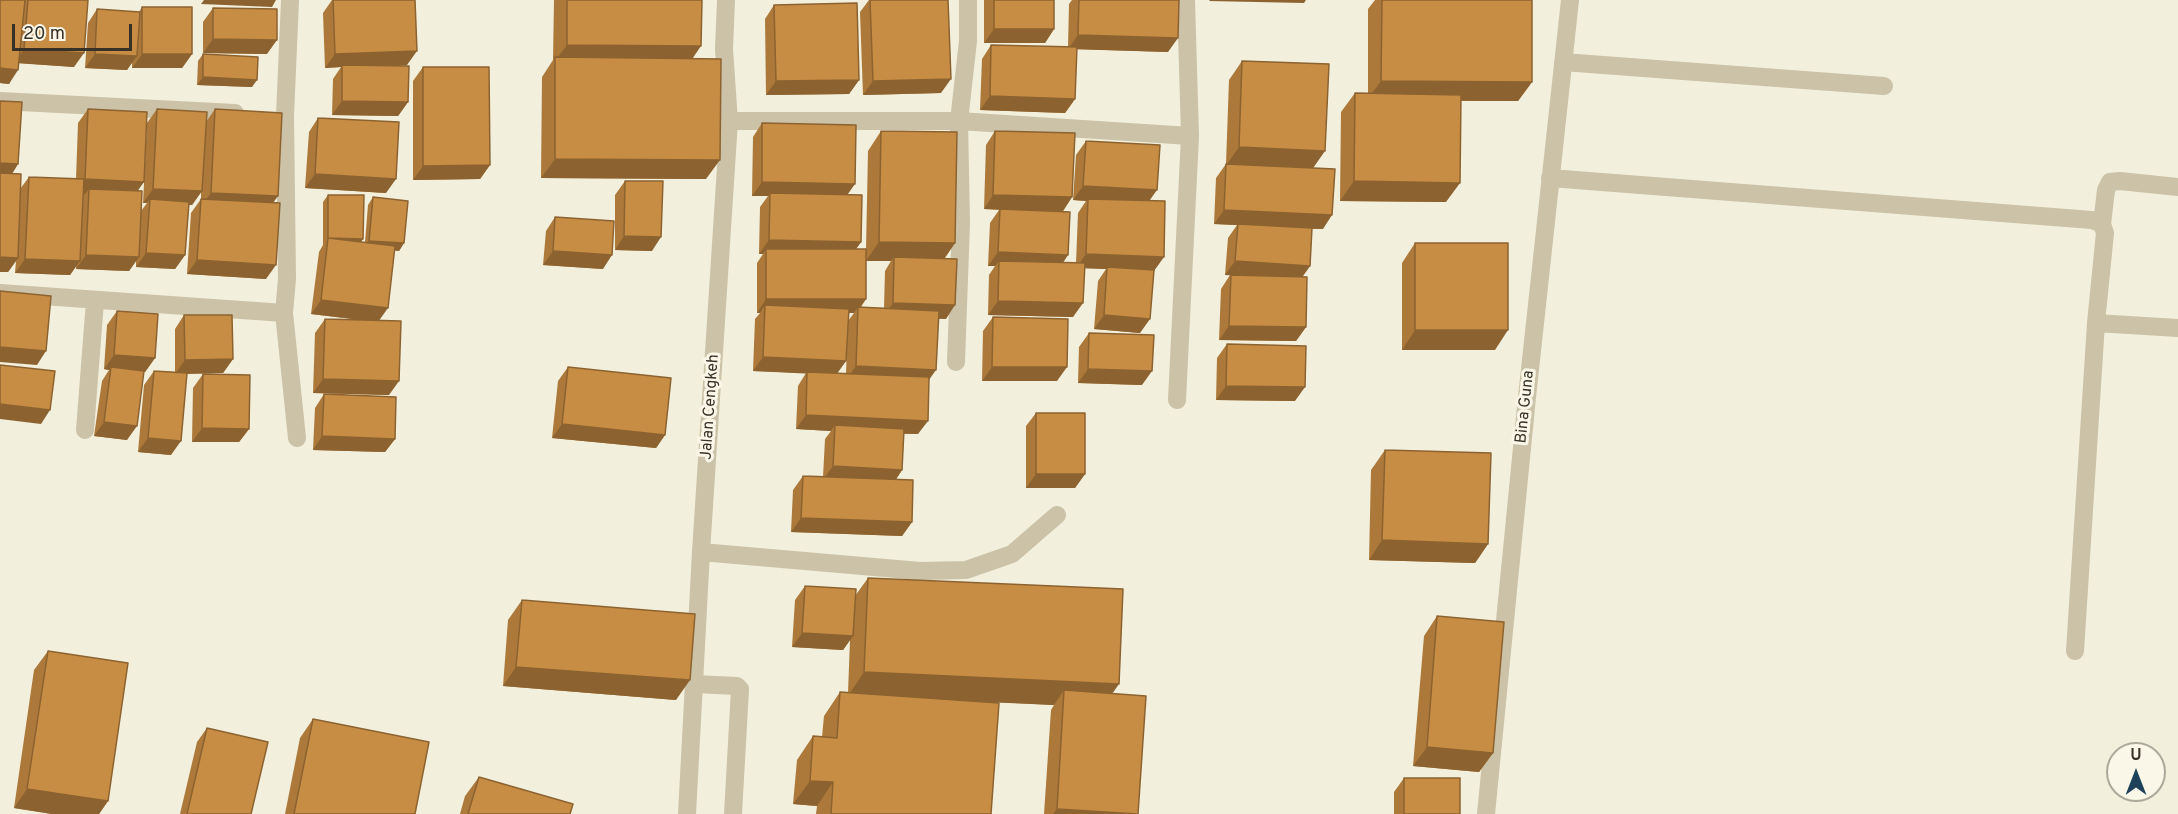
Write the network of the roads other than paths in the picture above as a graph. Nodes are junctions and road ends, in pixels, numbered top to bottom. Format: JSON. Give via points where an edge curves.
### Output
{"nodes":[{"id":1,"x":290,"y":0,"type":"edge"},
{"id":2,"x":726,"y":0,"type":"edge"},
{"id":3,"x":968,"y":0,"type":"edge"},
{"id":4,"x":1186,"y":0,"type":"edge"},
{"id":5,"x":1570,"y":0,"type":"edge"},
{"id":6,"x":1563,"y":62,"type":"junction"},
{"id":7,"x":1884,"y":86,"type":"dead end"},
{"id":8,"x":0,"y":101,"type":"edge"},
{"id":9,"x":249,"y":114,"type":"edge"},
{"id":10,"x":729,"y":121,"type":"junction"},
{"id":11,"x":959,"y":121,"type":"junction"},
{"id":12,"x":1190,"y":136,"type":"junction"},
{"id":13,"x":1550,"y":178,"type":"junction"},
{"id":14,"x":2178,"y":187,"type":"edge"},
{"id":15,"x":2102,"y":224,"type":"junction"},
{"id":16,"x":0,"y":293,"type":"edge"},
{"id":17,"x":95,"y":301,"type":"junction"},
{"id":18,"x":284,"y":313,"type":"junction"},
{"id":19,"x":2096,"y":322,"type":"junction"},
{"id":20,"x":2178,"y":328,"type":"edge"},
{"id":21,"x":956,"y":362,"type":"dead end"},
{"id":22,"x":1177,"y":400,"type":"dead end"},
{"id":23,"x":85,"y":430,"type":"dead end"},
{"id":24,"x":297,"y":438,"type":"dead end"},
{"id":25,"x":1057,"y":515,"type":"dead end"},
{"id":26,"x":701,"y":552,"type":"junction"},
{"id":27,"x":2075,"y":651,"type":"dead end"},
{"id":28,"x":694,"y":684,"type":"junction"},
{"id":29,"x":687,"y":814,"type":"edge"},
{"id":30,"x":733,"y":814,"type":"edge"},
{"id":31,"x":1486,"y":814,"type":"edge"}],
"edges":[{"from":1,"to":18,"type":"street","via":[[279,116]]},
{"from":2,"to":10,"type":"street","name":"Jalan Cengkeh","via":[[724,49]]},
{"from":3,"to":11,"type":"street","via":[[968,41]]},
{"from":4,"to":12,"type":"street"},
{"from":5,"to":6,"type":"street","name":"Bina Guna"},
{"from":6,"to":7,"type":"street"},
{"from":6,"to":13,"type":"street","name":"Bina Guna"},
{"from":8,"to":9,"type":"street"},
{"from":10,"to":11,"type":"street"},
{"from":10,"to":26,"type":"street","name":"Jalan Cengkeh"},
{"from":11,"to":12,"type":"street"},
{"from":11,"to":21,"type":"street","via":[[961,223]]},
{"from":12,"to":22,"type":"street"},
{"from":13,"to":15,"type":"street","via":[[2092,220]]},
{"from":13,"to":31,"type":"street","name":"Bina Guna"},
{"from":14,"to":15,"type":"street","via":[[2110,182]]},
{"from":15,"to":19,"type":"street","via":[[2105,233]]},
{"from":16,"to":17,"type":"street"},
{"from":17,"to":18,"type":"street"},
{"from":17,"to":23,"type":"street"},
{"from":18,"to":24,"type":"street"},
{"from":19,"to":20,"type":"street"},
{"from":19,"to":27,"type":"street"},
{"from":25,"to":26,"type":"street","via":[[1012,554],[966,570],[920,571]]},
{"from":26,"to":28,"type":"street","name":"Jalan Cengkeh"},
{"from":28,"to":29,"type":"street","name":"Jalan Cengkeh"},
{"from":28,"to":30,"type":"street","via":[[740,689]]}]}
